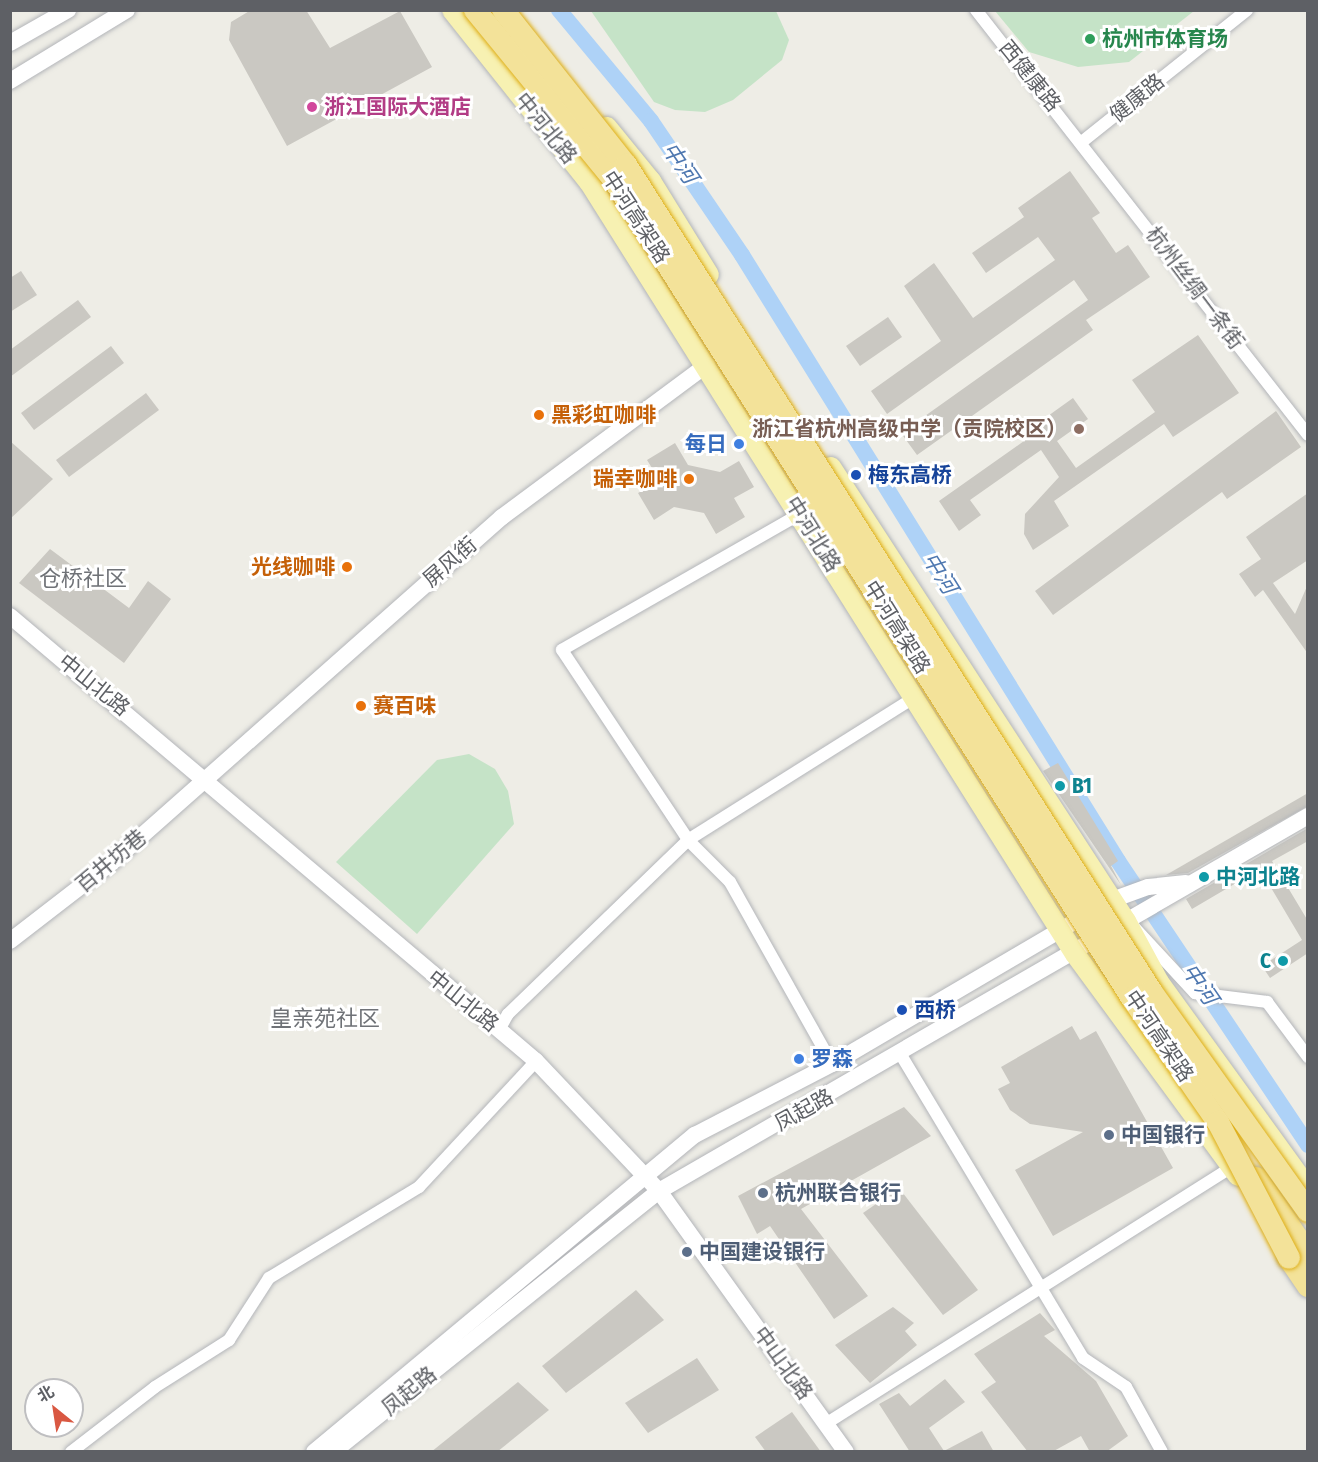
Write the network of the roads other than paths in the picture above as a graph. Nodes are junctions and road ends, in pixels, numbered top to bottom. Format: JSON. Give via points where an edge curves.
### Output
{"nodes":[{"id":1,"x":68,"y":10,"type":"edge"},
{"id":2,"x":127,"y":10,"type":"edge"},
{"id":3,"x":452,"y":10,"type":"edge"},
{"id":4,"x":475,"y":10,"type":"edge"},
{"id":5,"x":503,"y":10,"type":"edge"},
{"id":6,"x":509,"y":10,"type":"edge"},
{"id":7,"x":976,"y":10,"type":"edge"},
{"id":8,"x":1247,"y":10,"type":"edge"},
{"id":9,"x":10,"y":43,"type":"edge"},
{"id":10,"x":10,"y":81,"type":"edge"},
{"id":11,"x":1083,"y":141,"type":"junction"},
{"id":12,"x":707,"y":365,"type":"junction"},
{"id":13,"x":1308,"y":435,"type":"edge"},
{"id":14,"x":800,"y":514,"type":"junction"},
{"id":15,"x":10,"y":616,"type":"edge"},
{"id":16,"x":915,"y":697,"type":"junction"},
{"id":17,"x":205,"y":775,"type":"junction"},
{"id":18,"x":1308,"y":816,"type":"edge"},
{"id":19,"x":688,"y":840,"type":"junction"},
{"id":20,"x":1193,"y":882,"type":"junction"},
{"id":21,"x":1120,"y":897,"type":"junction"},
{"id":22,"x":1133,"y":917,"type":"junction"},
{"id":23,"x":1060,"y":930,"type":"junction"},
{"id":24,"x":10,"y":941,"type":"edge"},
{"id":25,"x":1075,"y":954,"type":"junction"},
{"id":26,"x":499,"y":1030,"type":"junction"},
{"id":27,"x":902,"y":1055,"type":"junction"},
{"id":28,"x":1308,"y":1058,"type":"edge"},
{"id":29,"x":536,"y":1060,"type":"junction"},
{"id":30,"x":832,"y":1064,"type":"junction"},
{"id":31,"x":1218,"y":1122,"type":"junction"},
{"id":32,"x":1232,"y":1167,"type":"junction"},
{"id":33,"x":645,"y":1177,"type":"junction"},
{"id":34,"x":1308,"y":1188,"type":"edge"},
{"id":35,"x":659,"y":1191,"type":"junction"},
{"id":36,"x":1308,"y":1211,"type":"edge"},
{"id":37,"x":1308,"y":1254,"type":"edge"},
{"id":38,"x":1308,"y":1271,"type":"edge"},
{"id":39,"x":1308,"y":1286,"type":"edge"},
{"id":40,"x":1041,"y":1288,"type":"junction"},
{"id":41,"x":827,"y":1423,"type":"junction"},
{"id":42,"x":71,"y":1452,"type":"edge"},
{"id":43,"x":314,"y":1452,"type":"edge"},
{"id":44,"x":333,"y":1452,"type":"edge"},
{"id":45,"x":846,"y":1452,"type":"edge"},
{"id":46,"x":1162,"y":1452,"type":"edge"}],
"edges":[{"from":1,"to":9,"type":"main road"},
{"from":2,"to":10,"type":"main road"},
{"from":3,"to":12,"type":"main road","name":"中河北路","via":[[589,182]]},
{"from":4,"to":31,"type":"highway","name":"中河高架路","bridge":true,"via":[[614,180],[1126,987]]},
{"from":5,"to":36,"type":"highway","name":"中河高架路","bridge":true,"via":[[626,165],[1151,991]]},
{"from":6,"to":21,"type":"main road","via":[[651,181]]},
{"from":7,"to":11,"type":"street","name":"西健康路"},
{"from":8,"to":11,"type":"street","name":"健康路"},
{"from":11,"to":13,"type":"street","name":"杭州丝绸一条街"},
{"from":12,"to":14,"type":"main road","name":"中河北路"},
{"from":12,"to":17,"type":"main road","name":"屏风街","via":[[502,517]]},
{"from":14,"to":16,"type":"main road","name":"中河北路"},
{"from":14,"to":19,"type":"street","via":[[562,650]]},
{"from":15,"to":17,"type":"main road","name":"中山北路"},
{"from":16,"to":19,"type":"street"},
{"from":16,"to":23,"type":"main road","name":"中河北路"},
{"from":17,"to":24,"type":"main road","name":"百井坊巷","via":[[111,863]]},
{"from":17,"to":26,"type":"main road","name":"中山北路"},
{"from":18,"to":20,"type":"main road","name":"凤起路"},
{"from":19,"to":26,"type":"street","via":[[508,1014]]},
{"from":19,"to":30,"type":"street","via":[[730,882]]},
{"from":20,"to":21,"type":"main road","via":[[1148,887]]},
{"from":20,"to":22,"type":"main road","name":"凤起路"},
{"from":21,"to":22,"type":"main road"},
{"from":21,"to":23,"type":"main road"},
{"from":22,"to":25,"type":"main road","name":"凤起路"},
{"from":22,"to":28,"type":"street","via":[[1195,993],[1267,1002]]},
{"from":22,"to":34,"type":"main road","via":[[1159,982]]},
{"from":23,"to":25,"type":"main road","name":"中河北路"},
{"from":23,"to":30,"type":"main road"},
{"from":25,"to":27,"type":"main road","name":"凤起路"},
{"from":25,"to":32,"type":"main road","name":"中河北路"},
{"from":26,"to":29,"type":"main road","name":"中山北路"},
{"from":27,"to":35,"type":"main road","name":"凤起路"},
{"from":27,"to":40,"type":"street"},
{"from":29,"to":33,"type":"main road","name":"中山北路"},
{"from":29,"to":42,"type":"street","via":[[419,1187],[269,1278],[229,1340],[154,1387]]},
{"from":30,"to":33,"type":"main road","via":[[695,1135]]},
{"from":31,"to":37,"type":"highway","name":"中河高架路","bridge":true},
{"from":31,"to":39,"type":"highway","bridge":true},
{"from":32,"to":38,"type":"main road","name":"中河北路"},
{"from":32,"to":40,"type":"street"},
{"from":33,"to":35,"type":"main road","name":"中山北路"},
{"from":33,"to":43,"type":"main road"},
{"from":35,"to":41,"type":"main road","name":"中山北路"},
{"from":35,"to":44,"type":"main road","name":"凤起路"},
{"from":40,"to":41,"type":"street"},
{"from":40,"to":46,"type":"street","via":[[1083,1358],[1126,1387]]},
{"from":41,"to":45,"type":"main road","name":"中山北路"}]}
